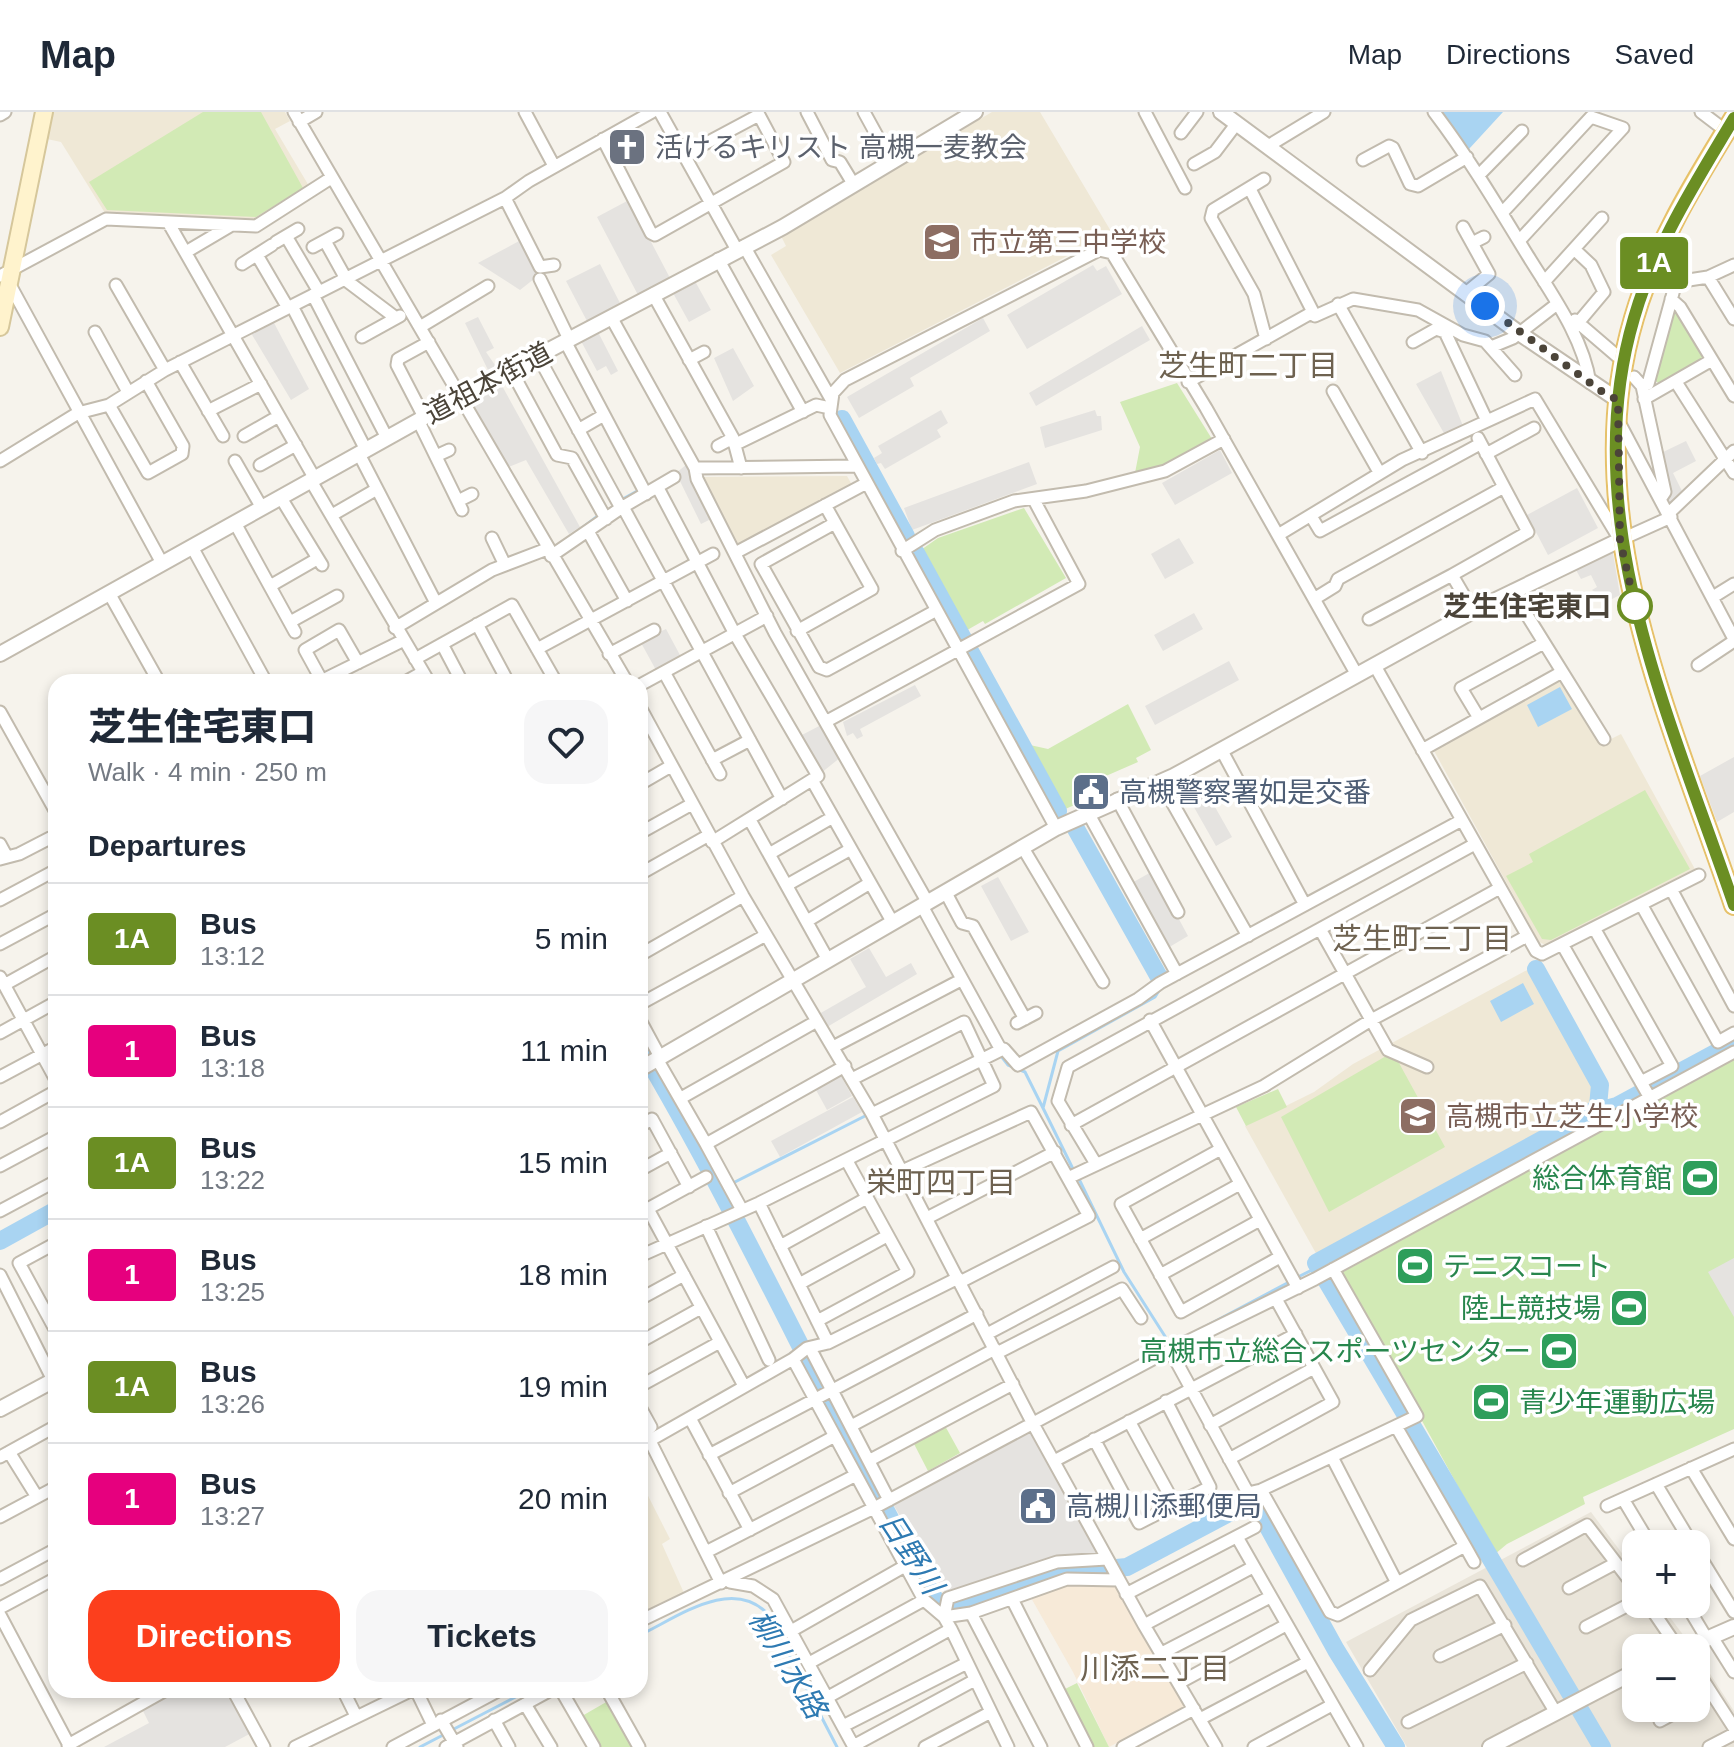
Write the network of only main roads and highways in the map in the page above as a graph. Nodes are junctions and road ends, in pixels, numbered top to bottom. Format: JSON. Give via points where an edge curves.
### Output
{"nodes":[{"id":1,"x":44,"y":112,"type":"edge"},
{"id":2,"x":1730,"y":124,"type":"edge"},
{"id":3,"x":5,"y":273,"type":"edge"},
{"id":4,"x":0,"y":327,"type":"edge"},
{"id":5,"x":1728,"y":863,"type":"edge"},
{"id":6,"x":1734,"y":905,"type":"edge"}],
"edges":[{"from":1,"to":3,"type":"main road"},
{"from":2,"to":5,"type":"main road","via":[[1663,239],[1634,319],[1617,420],[1620,540],[1633,602]]},
{"from":3,"to":4,"type":"main road"},
{"from":5,"to":6,"type":"main road"}]}
